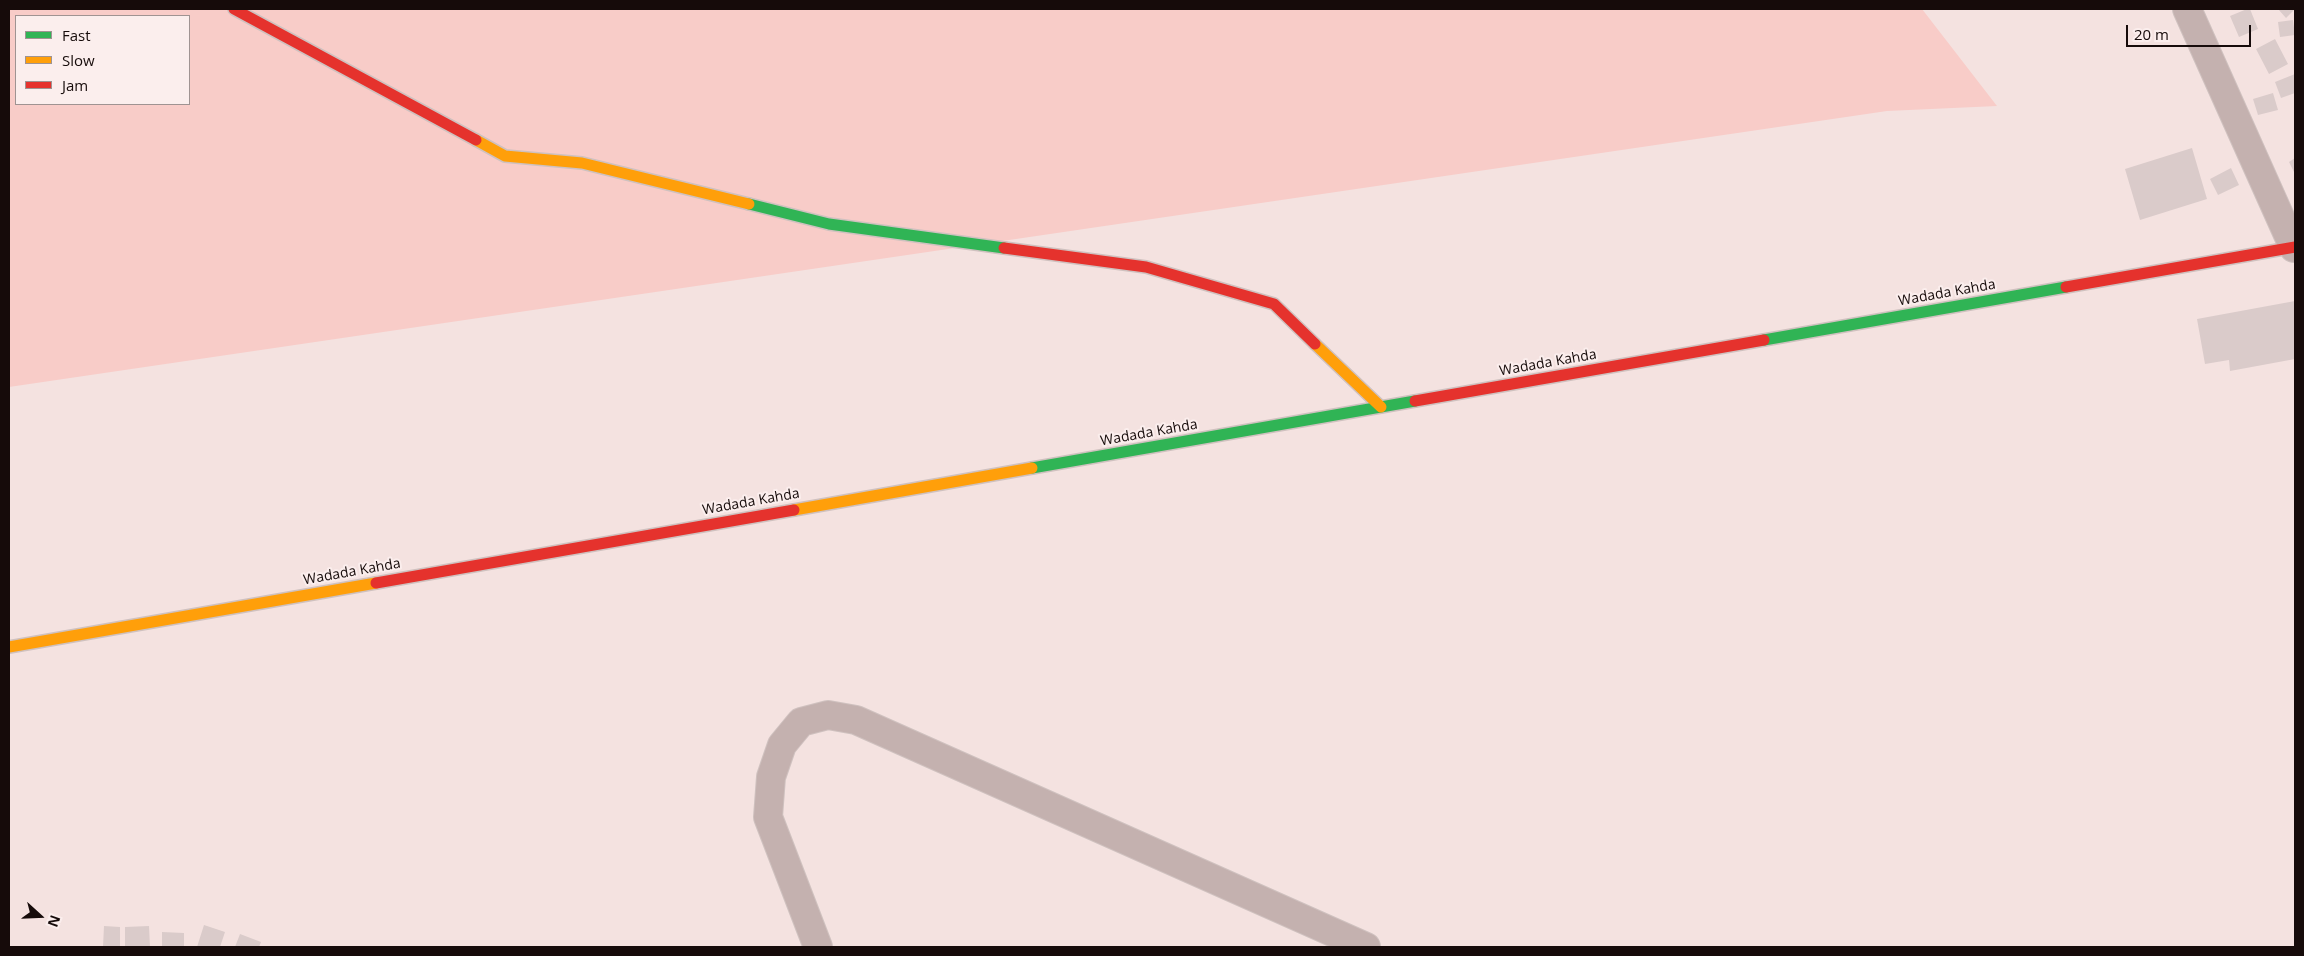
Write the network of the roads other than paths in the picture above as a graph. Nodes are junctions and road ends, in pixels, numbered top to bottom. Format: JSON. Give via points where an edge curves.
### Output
{"nodes":[{"id":1,"x":234,"y":9,"type":"edge"},
{"id":2,"x":2187,"y":9,"type":"edge"},
{"id":3,"x":2294,"y":247,"type":"edge"},
{"id":4,"x":1381,"y":407,"type":"junction"},
{"id":5,"x":9,"y":647,"type":"edge"},
{"id":6,"x":818,"y":947,"type":"edge"},
{"id":7,"x":1366,"y":947,"type":"edge"}],
"edges":[{"from":1,"to":4,"type":"main road","via":[[505,156],[582,163],[829,224],[1146,267],[1274,304]]},
{"from":2,"to":3,"type":"street"},
{"from":3,"to":4,"type":"main road","name":"Wadada Kahda"},
{"from":4,"to":5,"type":"main road","name":"Wadada Kahda"},
{"from":6,"to":7,"type":"street","via":[[768,817],[771,776],[782,745],[801,722],[828,715],[856,720]]}]}
